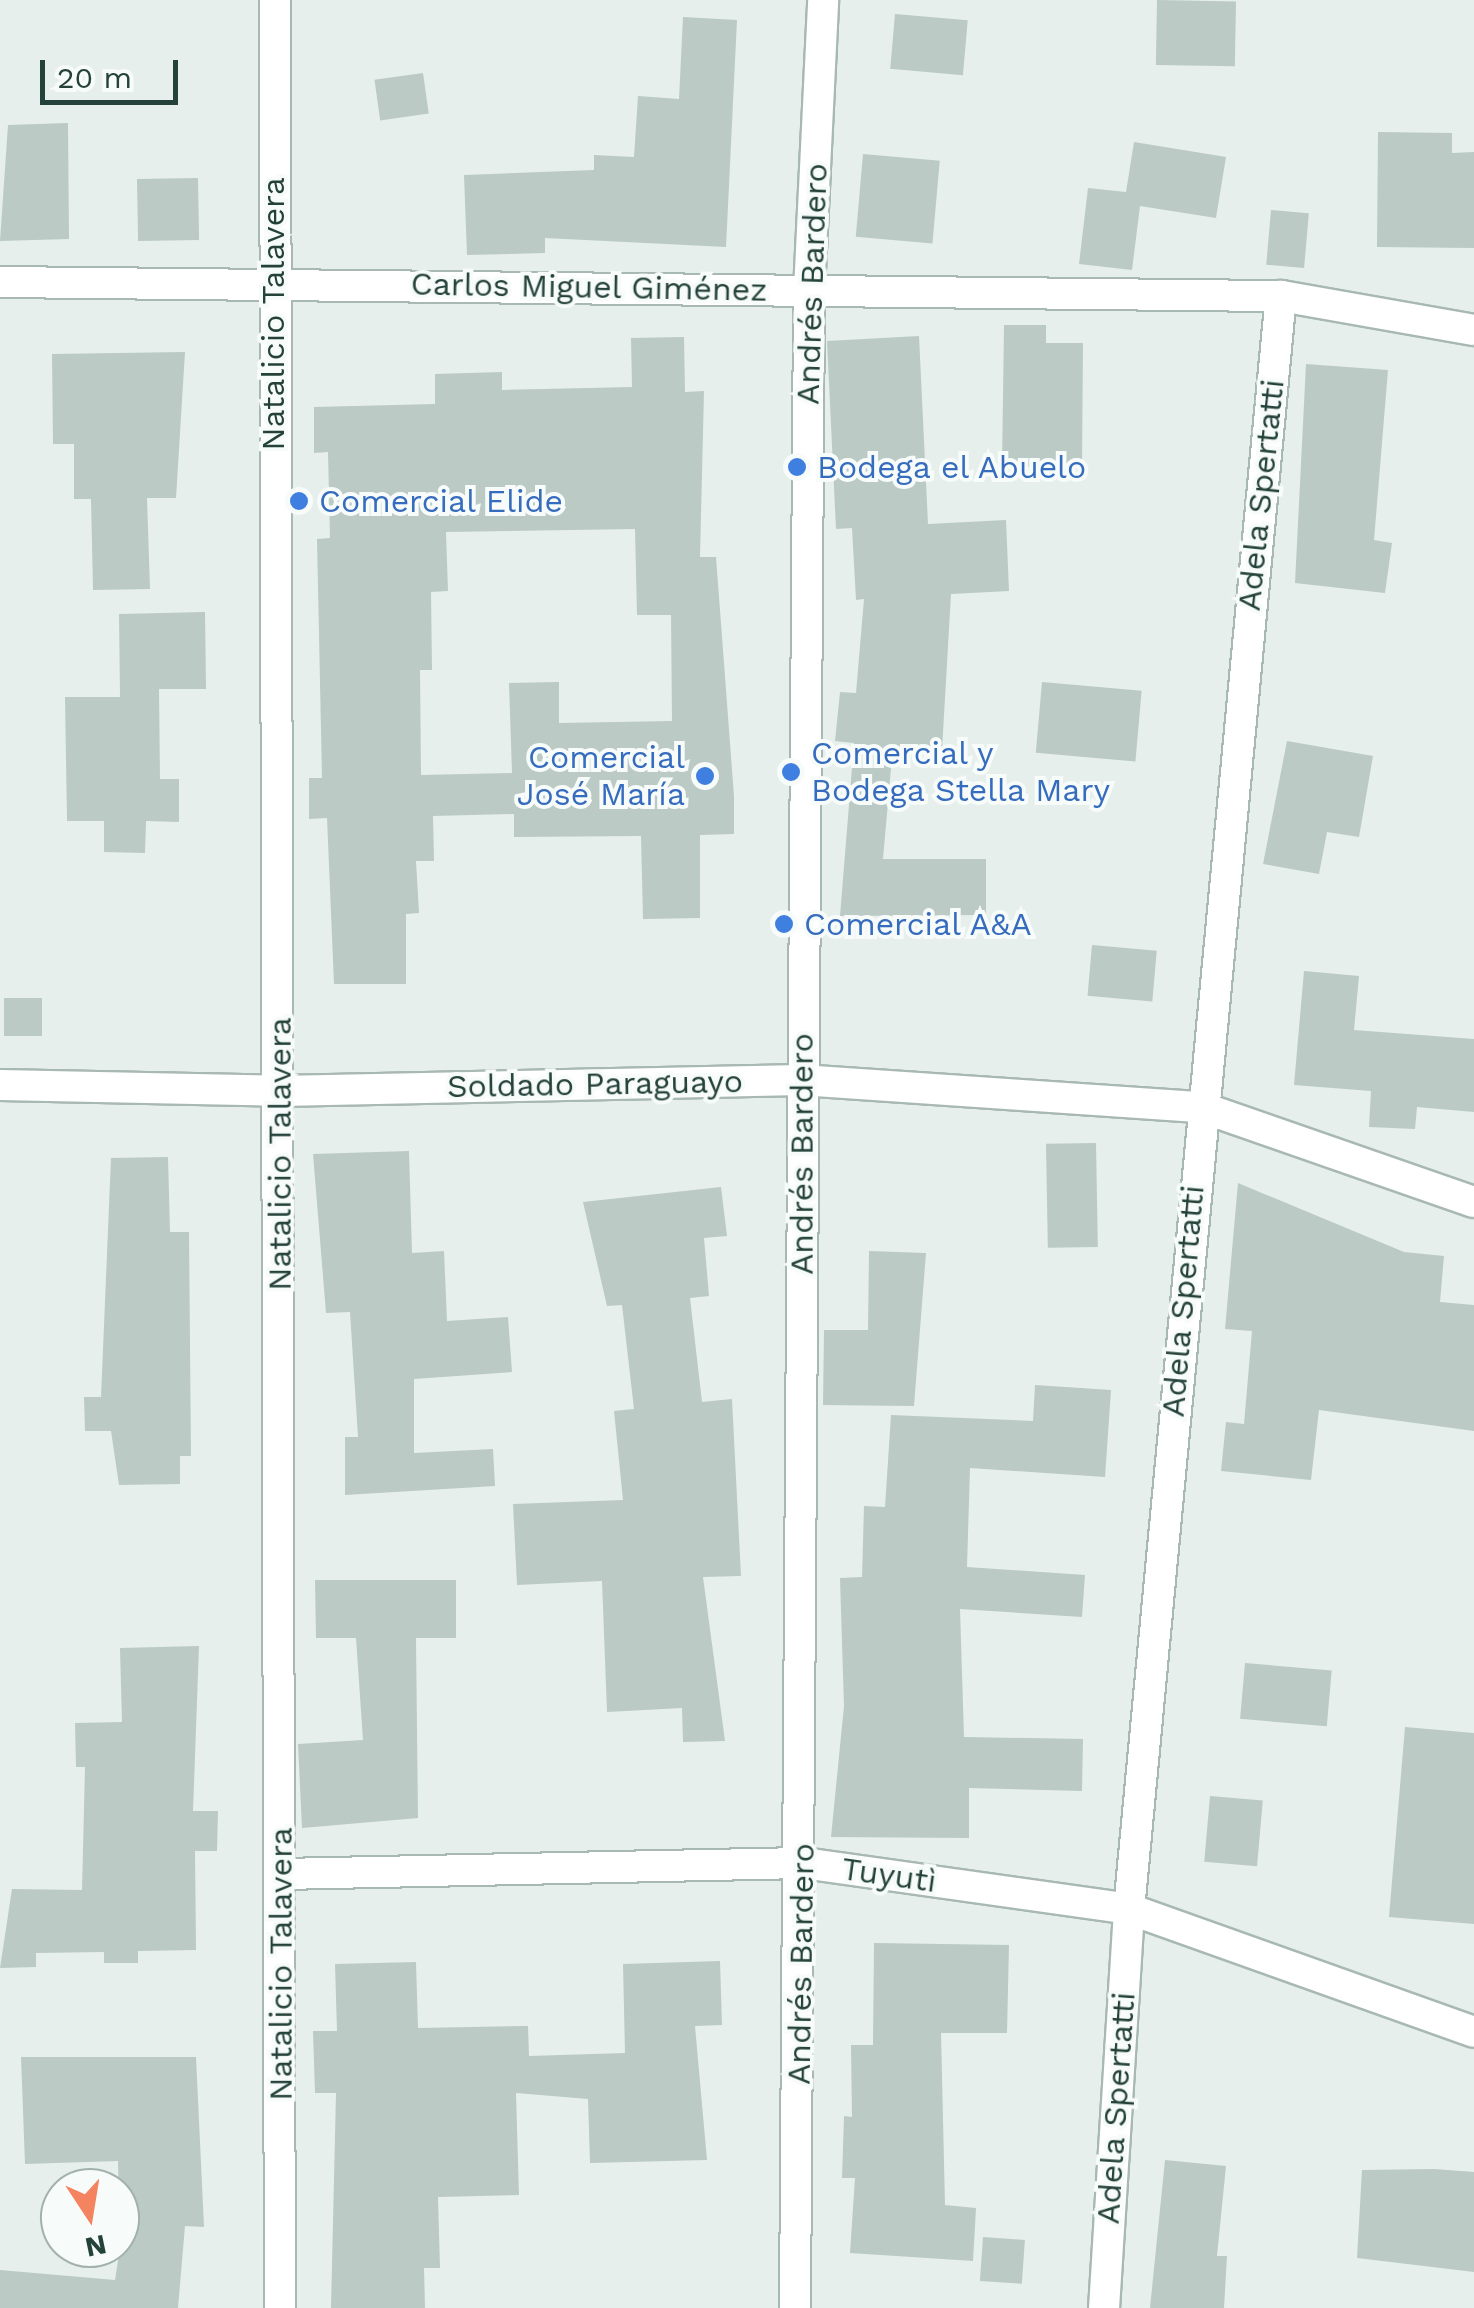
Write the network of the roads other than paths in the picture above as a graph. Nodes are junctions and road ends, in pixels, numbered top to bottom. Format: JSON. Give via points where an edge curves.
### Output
{"nodes":[{"id":1,"x":275,"y":0,"type":"edge"},
{"id":2,"x":824,"y":0,"type":"edge"},
{"id":3,"x":0,"y":282,"type":"edge"},
{"id":4,"x":272,"y":282,"type":"junction"},
{"id":5,"x":809,"y":291,"type":"junction"},
{"id":6,"x":1280,"y":296,"type":"junction"},
{"id":7,"x":1474,"y":330,"type":"edge"},
{"id":8,"x":801,"y":1080,"type":"junction"},
{"id":9,"x":0,"y":1085,"type":"edge"},
{"id":10,"x":280,"y":1091,"type":"junction"},
{"id":11,"x":1200,"y":1107,"type":"junction"},
{"id":12,"x":1474,"y":1202,"type":"edge"},
{"id":13,"x":804,"y":1863,"type":"junction"},
{"id":14,"x":282,"y":1874,"type":"junction"},
{"id":15,"x":1128,"y":1910,"type":"junction"},
{"id":16,"x":1474,"y":2032,"type":"edge"},
{"id":17,"x":280,"y":2308,"type":"edge"},
{"id":18,"x":795,"y":2308,"type":"edge"},
{"id":19,"x":1104,"y":2308,"type":"edge"}],
"edges":[{"from":1,"to":4,"type":"street","name":"Natalicio Talavera"},
{"from":2,"to":5,"type":"street","name":"Andrés Bardero"},
{"from":3,"to":4,"type":"street","name":"Carlos Miguel Giménez"},
{"from":4,"to":5,"type":"street","name":"Carlos Miguel Giménez"},
{"from":4,"to":10,"type":"street","name":"Natalicio Talavera"},
{"from":5,"to":6,"type":"street","name":"Carlos Miguel Giménez"},
{"from":5,"to":8,"type":"street","name":"Andrés Bardero"},
{"from":6,"to":7,"type":"street","name":"Carlos Miguel Giménez"},
{"from":6,"to":11,"type":"street","name":"Adela Spertatti"},
{"from":8,"to":10,"type":"street","name":"Soldado Paraguayo"},
{"from":8,"to":11,"type":"street","name":"Soldado Paraguayo"},
{"from":8,"to":13,"type":"street","name":"Andrés Bardero"},
{"from":9,"to":10,"type":"street","name":"Soldado Paraguayo"},
{"from":10,"to":14,"type":"street","name":"Natalicio Talavera"},
{"from":11,"to":12,"type":"street","name":"Soldado Paraguayo"},
{"from":11,"to":15,"type":"street","name":"Adela Spertatti"},
{"from":13,"to":14,"type":"street","name":"Tuyutì"},
{"from":13,"to":15,"type":"street","name":"Tuyutì"},
{"from":13,"to":18,"type":"street","name":"Andrés Bardero"},
{"from":14,"to":17,"type":"street","name":"Natalicio Talavera"},
{"from":15,"to":16,"type":"street","name":"Tuyutì"},
{"from":15,"to":19,"type":"street","name":"Adela Spertatti"}]}
